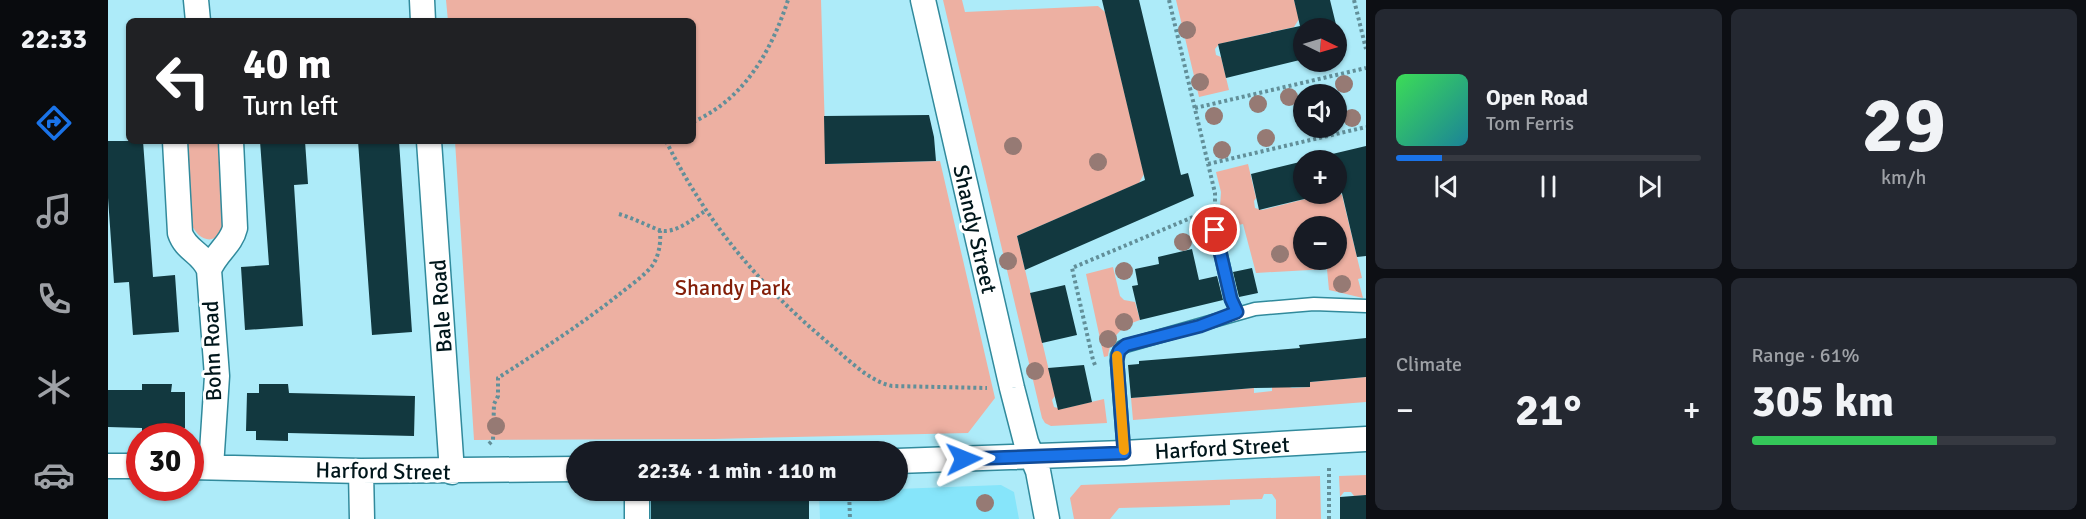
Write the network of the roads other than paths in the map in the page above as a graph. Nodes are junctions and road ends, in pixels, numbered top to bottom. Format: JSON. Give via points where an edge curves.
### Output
{"nodes":[{"id":1,"x":196,"y":0,"type":"edge"},
{"id":2,"x":422,"y":0,"type":"edge"},
{"id":3,"x":923,"y":0,"type":"edge"},
{"id":4,"x":198,"y":18,"type":"edge"},
{"id":5,"x":423,"y":18,"type":"edge"},
{"id":6,"x":175,"y":144,"type":"edge"},
{"id":7,"x":231,"y":144,"type":"edge"},
{"id":8,"x":429,"y":144,"type":"edge"},
{"id":9,"x":1215,"y":230,"type":"road end"},
{"id":10,"x":209,"y":270,"type":"junction"},
{"id":11,"x":1366,"y":306,"type":"edge"},
{"id":12,"x":1237,"y":312,"type":"junction"},
{"id":13,"x":1366,"y":439,"type":"edge"},
{"id":14,"x":204,"y":450,"type":"edge"},
{"id":15,"x":1124,"y":453,"type":"junction"},
{"id":16,"x":1032,"y":457,"type":"junction"},
{"id":17,"x":908,"y":461,"type":"edge"},
{"id":18,"x":108,"y":466,"type":"edge"},
{"id":19,"x":126,"y":466,"type":"edge"},
{"id":20,"x":204,"y":467,"type":"edge"},
{"id":21,"x":566,"y":469,"type":"edge"},
{"id":22,"x":361,"y":471,"type":"junction"},
{"id":23,"x":452,"y":472,"type":"junction"},
{"id":24,"x":637,"y":501,"type":"edge"},
{"id":25,"x":362,"y":519,"type":"edge"},
{"id":26,"x":638,"y":519,"type":"edge"},
{"id":27,"x":1047,"y":519,"type":"edge"}],
"edges":[{"from":1,"to":4,"type":"street"},
{"from":2,"to":5,"type":"street"},
{"from":3,"to":16,"type":"street","name":"Shandy Street","via":[[1012,388]]},
{"from":6,"to":10,"type":"street","name":"Bohn Road","via":[[180,233]]},
{"from":7,"to":10,"type":"street","name":"Bohn Road","via":[[235,228],[233,237],[216,255]]},
{"from":8,"to":23,"type":"street","name":"Bale Road"},
{"from":9,"to":12,"type":"lane"},
{"from":10,"to":14,"type":"street","name":"Bohn Road","via":[[217,376]]},
{"from":11,"to":12,"type":"lane","via":[[1295,305]]},
{"from":12,"to":15,"type":"lane","via":[[1126,345],[1119,351]]},
{"from":13,"to":15,"type":"street","name":"Harford Street"},
{"from":15,"to":16,"type":"street","name":"Harford Street"},
{"from":16,"to":17,"type":"street","name":"Harford Street"},
{"from":16,"to":27,"type":"street","name":"Shandy Street"},
{"from":18,"to":19,"type":"street"},
{"from":20,"to":22,"type":"street","name":"Harford Street"},
{"from":21,"to":23,"type":"street","name":"Harford Street"},
{"from":22,"to":23,"type":"street","name":"Harford Street"},
{"from":22,"to":25,"type":"street"},
{"from":24,"to":26,"type":"street"}]}
